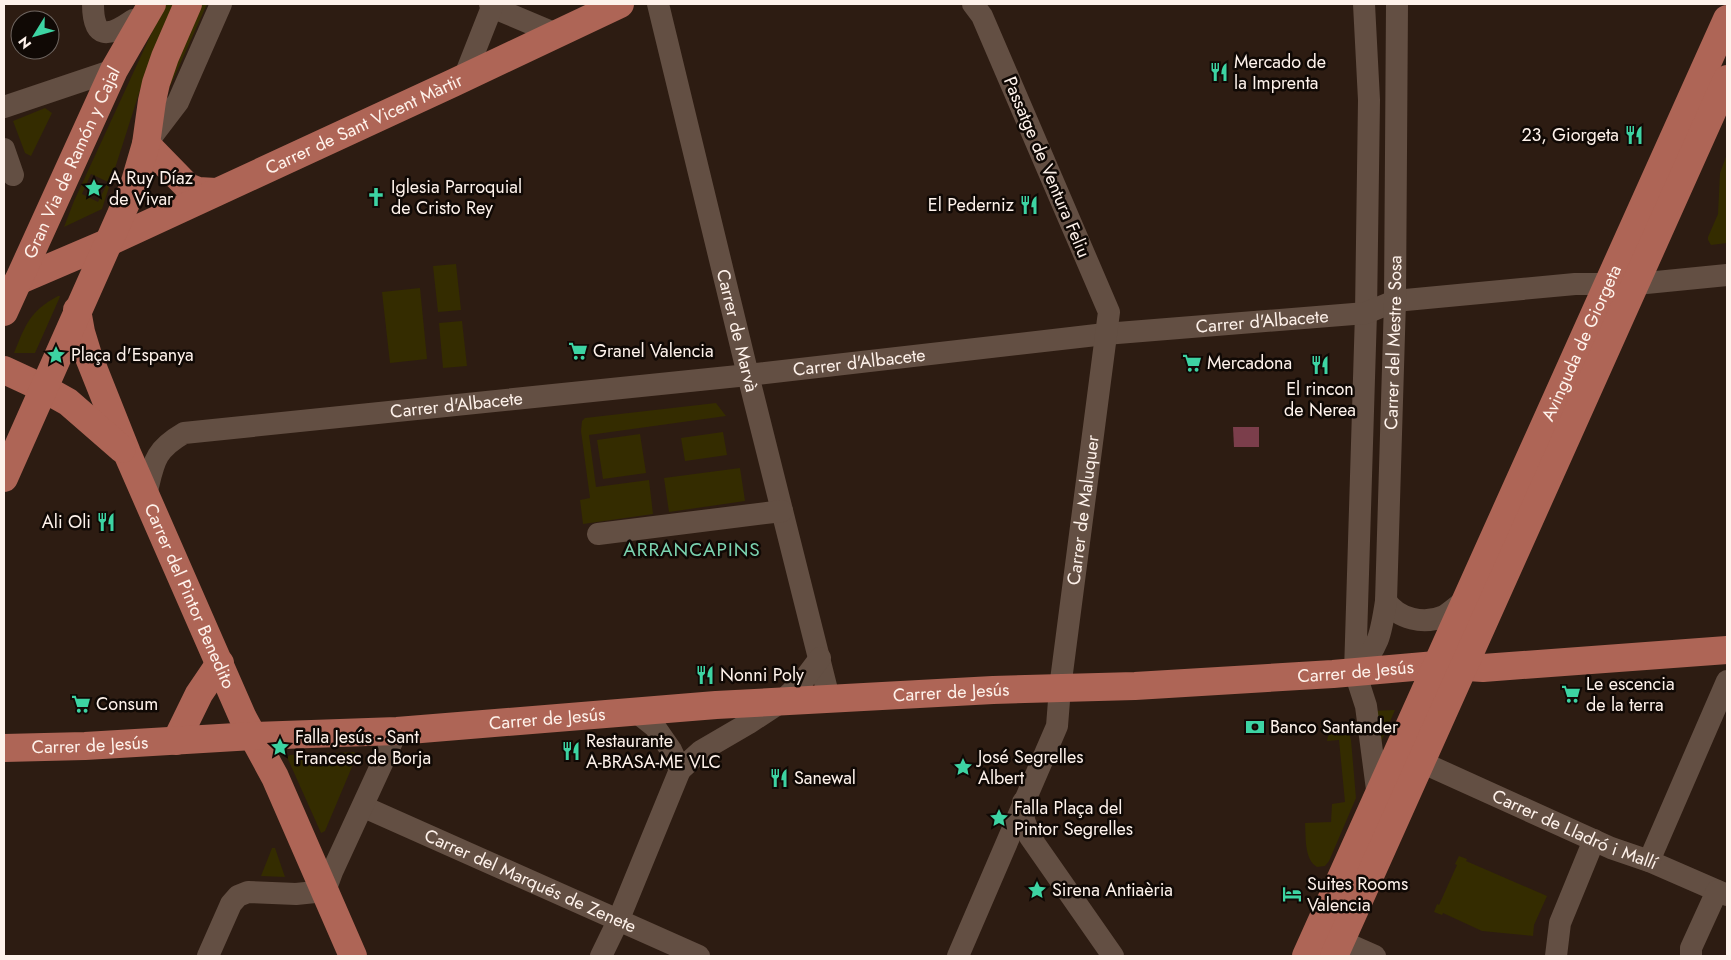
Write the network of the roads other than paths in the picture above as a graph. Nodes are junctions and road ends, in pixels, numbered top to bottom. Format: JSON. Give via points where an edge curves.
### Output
{"nodes":[{"id":1,"x":93,"y":4,"type":"edge"},
{"id":2,"x":188,"y":4,"type":"edge"},
{"id":3,"x":221,"y":4,"type":"edge"},
{"id":4,"x":620,"y":4,"type":"edge"},
{"id":5,"x":658,"y":4,"type":"edge"},
{"id":6,"x":973,"y":4,"type":"edge"},
{"id":7,"x":1364,"y":4,"type":"edge"},
{"id":8,"x":1397,"y":4,"type":"edge"},
{"id":9,"x":491,"y":5,"type":"edge"},
{"id":10,"x":138,"y":18,"type":"edge"},
{"id":11,"x":1727,"y":19,"type":"edge"},
{"id":12,"x":556,"y":34,"type":"junction"},
{"id":13,"x":114,"y":70,"type":"junction"},
{"id":14,"x":464,"y":78,"type":"junction"},
{"id":15,"x":1725,"y":91,"type":"edge"},
{"id":16,"x":4,"y":107,"type":"edge"},
{"id":17,"x":1688,"y":108,"type":"junction"},
{"id":18,"x":146,"y":144,"type":"junction"},
{"id":19,"x":4,"y":149,"type":"edge"},
{"id":20,"x":13,"y":175,"type":"dead end"},
{"id":21,"x":216,"y":192,"type":"junction"},
{"id":22,"x":109,"y":242,"type":"junction"},
{"id":23,"x":1727,"y":275,"type":"edge"},
{"id":24,"x":1608,"y":283,"type":"junction"},
{"id":25,"x":11,"y":284,"type":"edge"},
{"id":26,"x":1636,"y":284,"type":"junction"},
{"id":27,"x":1396,"y":301,"type":"junction"},
{"id":28,"x":77,"y":310,"type":"junction"},
{"id":29,"x":4,"y":312,"type":"edge"},
{"id":30,"x":1366,"y":313,"type":"junction"},
{"id":31,"x":1105,"y":334,"type":"junction"},
{"id":32,"x":4,"y":370,"type":"edge"},
{"id":33,"x":748,"y":376,"type":"junction"},
{"id":34,"x":43,"y":388,"type":"junction"},
{"id":35,"x":127,"y":453,"type":"junction"},
{"id":36,"x":4,"y":478,"type":"edge"},
{"id":37,"x":146,"y":495,"type":"junction"},
{"id":38,"x":782,"y":511,"type":"junction"},
{"id":39,"x":598,"y":534,"type":"dead end"},
{"id":40,"x":1467,"y":599,"type":"junction"},
{"id":41,"x":1386,"y":601,"type":"junction"},
{"id":42,"x":1727,"y":650,"type":"edge"},
{"id":43,"x":820,"y":658,"type":"junction"},
{"id":44,"x":220,"y":663,"type":"junction"},
{"id":45,"x":1436,"y":666,"type":"junction"},
{"id":46,"x":1463,"y":667,"type":"junction"},
{"id":47,"x":1355,"y":672,"type":"junction"},
{"id":48,"x":1727,"y":681,"type":"edge"},
{"id":49,"x":1060,"y":688,"type":"junction"},
{"id":50,"x":829,"y":698,"type":"junction"},
{"id":51,"x":781,"y":702,"type":"junction"},
{"id":52,"x":635,"y":710,"type":"junction"},
{"id":53,"x":397,"y":731,"type":"junction"},
{"id":54,"x":252,"y":736,"type":"junction"},
{"id":55,"x":176,"y":741,"type":"junction"},
{"id":56,"x":4,"y":748,"type":"edge"},
{"id":57,"x":1421,"y":762,"type":"junction"},
{"id":58,"x":680,"y":770,"type":"junction"},
{"id":59,"x":1378,"y":797,"type":"junction"},
{"id":60,"x":1023,"y":802,"type":"junction"},
{"id":61,"x":364,"y":806,"type":"junction"},
{"id":62,"x":1594,"y":840,"type":"junction"},
{"id":63,"x":1650,"y":861,"type":"junction"},
{"id":64,"x":325,"y":891,"type":"junction"},
{"id":65,"x":1722,"y":893,"type":"edge"},
{"id":66,"x":618,"y":920,"type":"junction"},
{"id":67,"x":1338,"y":949,"type":"edge"},
{"id":68,"x":208,"y":956,"type":"edge"},
{"id":69,"x":353,"y":956,"type":"edge"},
{"id":70,"x":601,"y":956,"type":"edge"},
{"id":71,"x":699,"y":956,"type":"edge"},
{"id":72,"x":958,"y":956,"type":"edge"},
{"id":73,"x":1113,"y":956,"type":"edge"},
{"id":74,"x":1306,"y":956,"type":"edge"},
{"id":75,"x":1374,"y":956,"type":"edge"},
{"id":76,"x":1556,"y":956,"type":"edge"},
{"id":77,"x":1690,"y":956,"type":"edge"}],
"edges":[{"from":1,"to":10,"type":"street","via":[[93,18],[98,29],[106,33]]},
{"from":2,"to":18,"type":"main road","via":[[156,83]]},
{"from":3,"to":18,"type":"street","via":[[178,102]]},
{"from":4,"to":12,"type":"main road","name":"Carrer de Sant Vicent Màrtir"},
{"from":5,"to":33,"type":"street","name":"Carrer de Marvà"},
{"from":6,"to":31,"type":"street","name":"Passatge de Ventura Feliu","via":[[982,16],[1109,312]]},
{"from":7,"to":30,"type":"street","name":"Carrer del Mestre Sosa","via":[[1369,100]]},
{"from":8,"to":27,"type":"street","name":"Carrer del Mestre Sosa"},
{"from":9,"to":12,"type":"street"},
{"from":9,"to":14,"type":"street"},
{"from":10,"to":13,"type":"main road","name":"Gran Via de Ramón y Cajal"},
{"from":11,"to":17,"type":"main road","name":"Avinguda de Giorgeta"},
{"from":12,"to":14,"type":"main road","name":"Carrer de Sant Vicent Màrtir"},
{"from":13,"to":16,"type":"street"},
{"from":13,"to":25,"type":"main road","name":"Gran Via de Ramón y Cajal"},
{"from":14,"to":21,"type":"main road","name":"Carrer de Sant Vicent Màrtir"},
{"from":15,"to":17,"type":"street"},
{"from":15,"to":26,"type":"main road","name":"Avinguda de Giorgeta"},
{"from":17,"to":24,"type":"main road","name":"Avinguda de Giorgeta"},
{"from":18,"to":21,"type":"main road","via":[[188,187]]},
{"from":18,"to":22,"type":"main road","via":[[134,186]]},
{"from":19,"to":20,"type":"street"},
{"from":21,"to":22,"type":"main road","name":"Carrer de Sant Vicent Màrtir"},
{"from":22,"to":25,"type":"main road"},
{"from":22,"to":28,"type":"main road"},
{"from":23,"to":26,"type":"street","name":"Carrer d'Albacete"},
{"from":24,"to":26,"type":"street","name":"Carrer d'Albacete"},
{"from":24,"to":27,"type":"street","name":"Carrer d'Albacete"},
{"from":24,"to":40,"type":"main road","name":"Avinguda de Giorgeta"},
{"from":25,"to":29,"type":"main road"},
{"from":26,"to":46,"type":"main road","name":"Avinguda de Giorgeta"},
{"from":27,"to":30,"type":"street","name":"Carrer d'Albacete"},
{"from":27,"to":41,"type":"street","name":"Carrer del Mestre Sosa"},
{"from":28,"to":34,"type":"main road"},
{"from":28,"to":35,"type":"main road","via":[[88,355]]},
{"from":30,"to":31,"type":"street","name":"Carrer d'Albacete"},
{"from":30,"to":47,"type":"street","name":"Carrer del Mestre Sosa"},
{"from":31,"to":33,"type":"street","name":"Carrer d'Albacete"},
{"from":31,"to":49,"type":"street","name":"Carrer de Maluquer"},
{"from":32,"to":34,"type":"main road"},
{"from":33,"to":37,"type":"street","name":"Carrer d'Albacete","via":[[184,433],[169,442],[156,458]]},
{"from":33,"to":38,"type":"street","name":"Carrer de Marvà"},
{"from":34,"to":35,"type":"main road","via":[[75,408]]},
{"from":34,"to":36,"type":"main road"},
{"from":35,"to":37,"type":"main road","name":"Carrer del Pintor Benedito"},
{"from":37,"to":44,"type":"main road","name":"Carrer del Pintor Benedito"},
{"from":38,"to":39,"type":"street"},
{"from":38,"to":43,"type":"street","name":"Carrer de Marvà"},
{"from":40,"to":41,"type":"street","via":[[1448,613],[1431,619],[1401,616]]},
{"from":40,"to":45,"type":"main road","name":"Avinguda de Giorgeta"},
{"from":41,"to":47,"type":"street","name":"Carrer del Mestre Sosa","via":[[1380,636],[1370,655]]},
{"from":42,"to":46,"type":"main road","name":"Carrer de Jesús"},
{"from":43,"to":50,"type":"street","name":"Carrer de Marvà"},
{"from":43,"to":51,"type":"street"},
{"from":44,"to":54,"type":"main road","name":"Carrer del Pintor Benedito"},
{"from":44,"to":55,"type":"main road","via":[[199,694]]},
{"from":45,"to":46,"type":"main road","name":"Carrer de Jesús"},
{"from":45,"to":47,"type":"main road","name":"Carrer de Jesús"},
{"from":45,"to":59,"type":"main road","name":"Avinguda de Giorgeta"},
{"from":46,"to":57,"type":"main road","name":"Avinguda de Giorgeta"},
{"from":47,"to":49,"type":"main road","name":"Carrer de Jesús"},
{"from":47,"to":59,"type":"street","name":"Carrer del Mestre Sosa","via":[[1366,706]]},
{"from":48,"to":63,"type":"street"},
{"from":49,"to":50,"type":"main road","name":"Carrer de Jesús"},
{"from":49,"to":60,"type":"street","name":"Carrer de Maluquer","via":[[1058,726]]},
{"from":50,"to":51,"type":"main road","name":"Carrer de Jesús"},
{"from":51,"to":52,"type":"main road","name":"Carrer de Jesús"},
{"from":51,"to":58,"type":"street","via":[[701,751]]},
{"from":52,"to":53,"type":"main road","name":"Carrer de Jesús"},
{"from":52,"to":58,"type":"street","via":[[655,727]]},
{"from":53,"to":54,"type":"main road","name":"Carrer de Jesús"},
{"from":53,"to":61,"type":"street"},
{"from":54,"to":55,"type":"main road","name":"Carrer de Jesús"},
{"from":54,"to":64,"type":"main road","name":"Carrer del Pintor Benedito","via":[[275,777]]},
{"from":55,"to":56,"type":"main road","name":"Carrer de Jesús"},
{"from":57,"to":62,"type":"street","name":"Carrer de Lladró i Mallí"},
{"from":57,"to":67,"type":"main road","name":"Avinguda de Giorgeta"},
{"from":58,"to":66,"type":"street"},
{"from":59,"to":74,"type":"main road","name":"Avinguda de Giorgeta"},
{"from":60,"to":72,"type":"street","name":"Carrer de Maluquer"},
{"from":60,"to":73,"type":"street","via":[[1024,820],[1030,836]]},
{"from":61,"to":64,"type":"street"},
{"from":61,"to":66,"type":"street","name":"Carrer del Marqués de Zenete"},
{"from":62,"to":63,"type":"street","name":"Carrer de Lladró i Mallí"},
{"from":62,"to":76,"type":"street","via":[[1560,922]]},
{"from":63,"to":65,"type":"street","name":"Carrer de Lladró i Mallí"},
{"from":64,"to":68,"type":"street","via":[[296,894],[248,892],[238,896],[231,904]]},
{"from":64,"to":69,"type":"main road","name":"Carrer del Pintor Benedito"},
{"from":65,"to":77,"type":"street","via":[[1691,948]]},
{"from":66,"to":70,"type":"street"},
{"from":66,"to":71,"type":"street","name":"Carrer del Marqués de Zenete"},
{"from":67,"to":75,"type":"street"}]}
